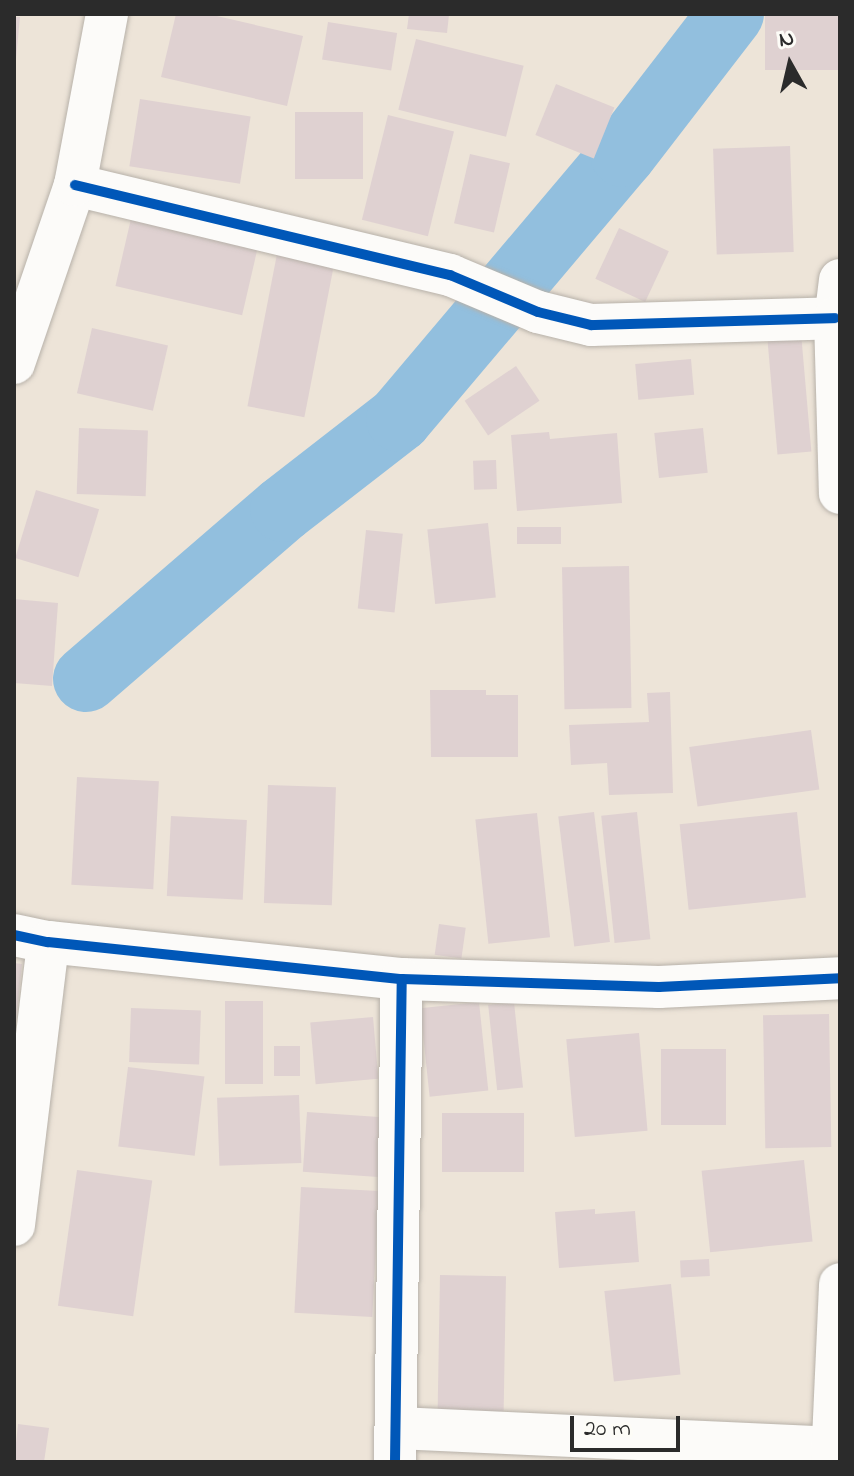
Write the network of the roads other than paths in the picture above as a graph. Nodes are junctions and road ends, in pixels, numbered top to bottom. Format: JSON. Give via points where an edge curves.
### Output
{"nodes":[{"id":1,"x":107,"y":14,"type":"edge"},
{"id":2,"x":75,"y":185,"type":"junction"},
{"id":3,"x":837,"y":299,"type":"edge"},
{"id":4,"x":14,"y":363,"type":"edge"},
{"id":5,"x":840,"y":493,"type":"edge"},
{"id":6,"x":31,"y":938,"type":"edge"},
{"id":7,"x":840,"y":978,"type":"edge"},
{"id":8,"x":402,"y":979,"type":"junction"},
{"id":9,"x":14,"y":1225,"type":"edge"},
{"id":10,"x":840,"y":1284,"type":"edge"},
{"id":11,"x":395,"y":1445,"type":"edge"},
{"id":12,"x":832,"y":1455,"type":"edge"}],
"edges":[{"from":1,"to":2,"type":"street"},
{"from":2,"to":3,"type":"street","via":[[450,275],[538,312],[591,325]]},
{"from":2,"to":4,"type":"street"},
{"from":3,"to":5,"type":"street"},
{"from":6,"to":8,"type":"street"},
{"from":6,"to":9,"type":"street"},
{"from":7,"to":8,"type":"street","via":[[659,987]]},
{"from":8,"to":11,"type":"street"},
{"from":10,"to":12,"type":"street"},
{"from":11,"to":12,"type":"street"}]}
